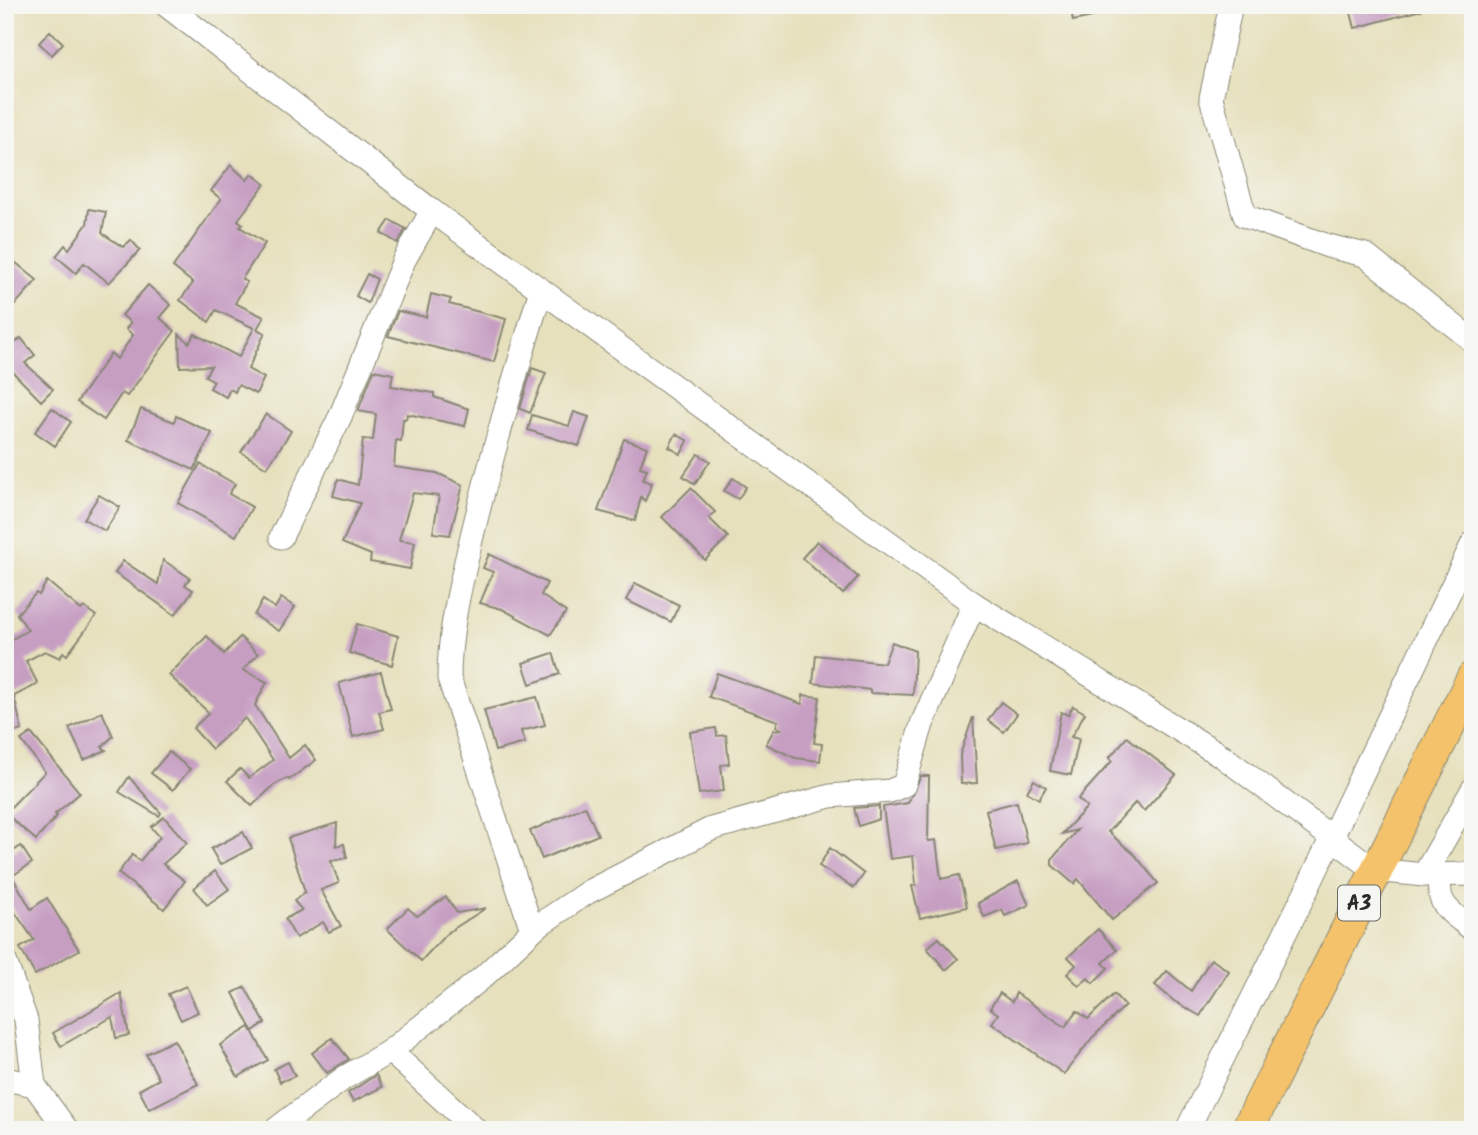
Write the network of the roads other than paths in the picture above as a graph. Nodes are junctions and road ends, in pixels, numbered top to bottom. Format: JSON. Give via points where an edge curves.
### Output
{"nodes":[{"id":1,"x":166,"y":5,"type":"edge"},
{"id":2,"x":1231,"y":5,"type":"edge"},
{"id":3,"x":432,"y":211,"type":"junction"},
{"id":4,"x":541,"y":290,"type":"junction"},
{"id":5,"x":1473,"y":341,"type":"edge"},
{"id":6,"x":281,"y":537,"type":"dead end"},
{"id":7,"x":1473,"y":543,"type":"edge"},
{"id":8,"x":974,"y":604,"type":"junction"},
{"id":9,"x":1473,"y":677,"type":"edge"},
{"id":10,"x":1473,"y":789,"type":"edge"},
{"id":11,"x":1331,"y":836,"type":"junction"},
{"id":12,"x":1375,"y":870,"type":"junction"},
{"id":13,"x":1473,"y":874,"type":"edge"},
{"id":14,"x":1432,"y":875,"type":"junction"},
{"id":15,"x":532,"y":930,"type":"junction"},
{"id":16,"x":1473,"y":930,"type":"edge"},
{"id":17,"x":5,"y":961,"type":"edge"},
{"id":18,"x":390,"y":1051,"type":"junction"},
{"id":19,"x":5,"y":1079,"type":"edge"},
{"id":20,"x":34,"y":1086,"type":"junction"},
{"id":21,"x":67,"y":1130,"type":"edge"},
{"id":22,"x":275,"y":1130,"type":"edge"},
{"id":23,"x":476,"y":1130,"type":"edge"},
{"id":24,"x":1187,"y":1130,"type":"edge"},
{"id":25,"x":1247,"y":1130,"type":"edge"}],
"edges":[{"from":1,"to":3,"type":"street"},
{"from":2,"to":5,"type":"street","via":[[1211,98],[1245,216],[1364,255]]},
{"from":3,"to":4,"type":"street"},
{"from":3,"to":6,"type":"street","via":[[404,260],[340,417]]},
{"from":4,"to":8,"type":"street"},
{"from":4,"to":15,"type":"street","via":[[480,503],[449,654],[449,678]]},
{"from":7,"to":11,"type":"street"},
{"from":8,"to":11,"type":"street","via":[[1222,756]]},
{"from":8,"to":15,"type":"street","via":[[922,724],[904,785],[890,791],[803,802],[711,829],[588,892]]},
{"from":9,"to":12,"type":"highway","number":"A3"},
{"from":10,"to":14,"type":"street"},
{"from":11,"to":12,"type":"street"},
{"from":11,"to":24,"type":"street"},
{"from":12,"to":14,"type":"street"},
{"from":12,"to":25,"type":"highway","number":"A3"},
{"from":13,"to":14,"type":"street"},
{"from":14,"to":16,"type":"street","via":[[1441,901]]},
{"from":15,"to":18,"type":"street","via":[[482,978]]},
{"from":17,"to":20,"type":"street","via":[[26,1020]]},
{"from":18,"to":22,"type":"street","via":[[344,1078]]},
{"from":18,"to":23,"type":"street"},
{"from":19,"to":20,"type":"street"},
{"from":20,"to":21,"type":"street"}]}
